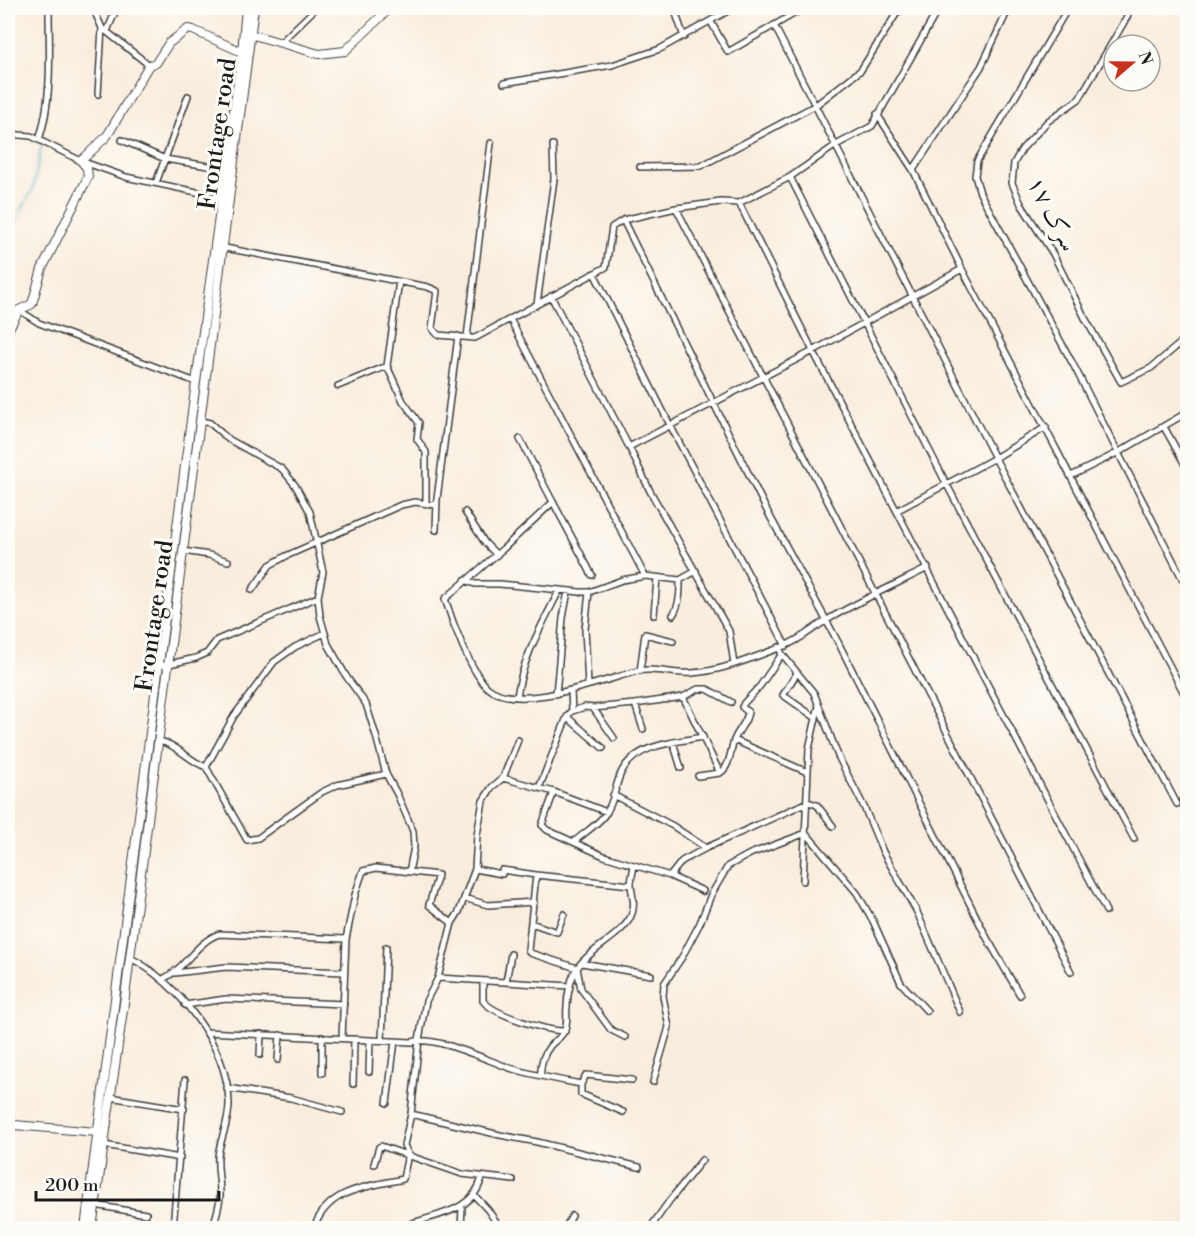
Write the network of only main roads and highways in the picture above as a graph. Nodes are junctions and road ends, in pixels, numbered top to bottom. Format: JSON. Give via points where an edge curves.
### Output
{"nodes":[{"id":1,"x":246,"y":8,"type":"edge"},
{"id":2,"x":254,"y":8,"type":"edge"},
{"id":3,"x":390,"y":8,"type":"edge"},
{"id":4,"x":248,"y":33,"type":"junction"},
{"id":5,"x":242,"y":52,"type":"junction"},
{"id":6,"x":219,"y":247,"type":"junction"},
{"id":7,"x":8,"y":330,"type":"edge"},
{"id":8,"x":164,"y":666,"type":"junction"},
{"id":9,"x":8,"y":952,"type":"edge"},
{"id":10,"x":125,"y":957,"type":"junction"},
{"id":11,"x":8,"y":1020,"type":"edge"},
{"id":12,"x":8,"y":1123,"type":"edge"},
{"id":13,"x":97,"y":1132,"type":"junction"},
{"id":14,"x":90,"y":1227,"type":"edge"}],
"edges":[{"from":1,"to":4,"type":"main road"},
{"from":2,"to":4,"type":"main road","name":"Frontage road"},
{"from":3,"to":4,"type":"main road","via":[[345,51],[319,54]]},
{"from":4,"to":5,"type":"main road"},
{"from":4,"to":6,"type":"main road","name":"Frontage road"},
{"from":5,"to":6,"type":"main road"},
{"from":5,"to":7,"type":"main road","via":[[188,29],[169,43],[156,63],[149,65],[107,136],[81,160],[88,177],[42,269],[32,304],[19,310]]},
{"from":6,"to":8,"type":"main road","name":"Frontage road","via":[[201,421]]},
{"from":6,"to":8,"type":"main road","via":[[196,382]]},
{"from":8,"to":10,"type":"main road"},
{"from":8,"to":10,"type":"main road","name":"Frontage road","via":[[158,741]]},
{"from":9,"to":11,"type":"main road"},
{"from":10,"to":13,"type":"main road"},
{"from":10,"to":14,"type":"main road","name":"Frontage road","via":[[104,1145]]},
{"from":12,"to":13,"type":"main road"},
{"from":13,"to":14,"type":"main road"}]}
